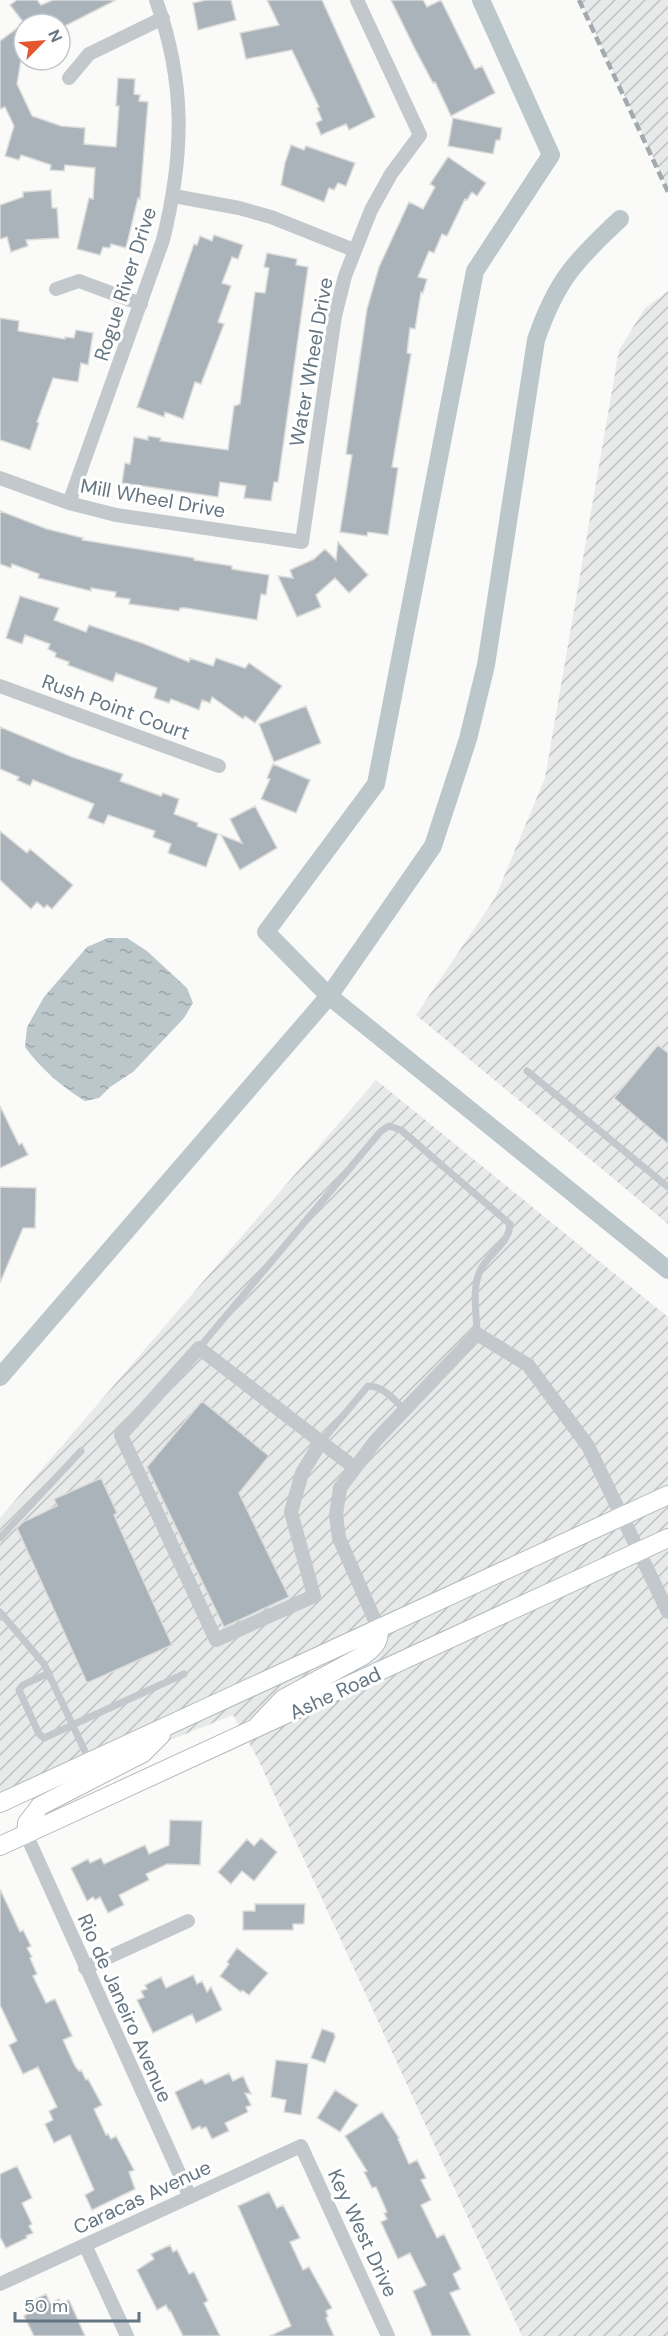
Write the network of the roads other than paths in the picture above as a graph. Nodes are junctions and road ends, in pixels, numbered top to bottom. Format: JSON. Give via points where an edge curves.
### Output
{"nodes":[{"id":1,"x":156,"y":0,"type":"edge"},
{"id":2,"x":357,"y":0,"type":"edge"},
{"id":3,"x":162,"y":18,"type":"junction"},
{"id":4,"x":69,"y":78,"type":"dead end"},
{"id":5,"x":174,"y":196,"type":"junction"},
{"id":6,"x":354,"y":250,"type":"junction"},
{"id":7,"x":56,"y":289,"type":"dead end"},
{"id":8,"x":141,"y":304,"type":"junction"},
{"id":9,"x":0,"y":478,"type":"edge"},
{"id":10,"x":69,"y":503,"type":"junction"},
{"id":11,"x":302,"y":542,"type":"joint"},
{"id":12,"x":0,"y":686,"type":"edge"},
{"id":13,"x":219,"y":766,"type":"dead end"},
{"id":14,"x":526,"y":1071,"type":"dead end"},
{"id":15,"x":668,"y":1187,"type":"edge"},
{"id":16,"x":477,"y":1334,"type":"junction"},
{"id":17,"x":199,"y":1348,"type":"junction"},
{"id":18,"x":405,"y":1410,"type":"junction"},
{"id":19,"x":321,"y":1442,"type":"junction"},
{"id":20,"x":81,"y":1451,"type":"dead end"},
{"id":21,"x":355,"y":1468,"type":"junction"},
{"id":22,"x":668,"y":1495,"type":"edge"},
{"id":23,"x":623,"y":1516,"type":"junction"},
{"id":24,"x":0,"y":1538,"type":"edge"},
{"id":25,"x":668,"y":1538,"type":"edge"},
{"id":26,"x":640,"y":1551,"type":"junction"},
{"id":27,"x":0,"y":1612,"type":"edge"},
{"id":28,"x":668,"y":1612,"type":"edge"},
{"id":29,"x":380,"y":1630,"type":"junction"},
{"id":30,"x":49,"y":1673,"type":"junction"},
{"id":31,"x":184,"y":1674,"type":"dead end"},
{"id":32,"x":73,"y":1725,"type":"junction"},
{"id":33,"x":171,"y":1725,"type":"junction"},
{"id":34,"x":254,"y":1730,"type":"junction"},
{"id":35,"x":90,"y":1762,"type":"junction"},
{"id":36,"x":0,"y":1803,"type":"edge"},
{"id":37,"x":26,"y":1834,"type":"junction"},
{"id":38,"x":0,"y":1846,"type":"edge"},
{"id":39,"x":188,"y":1921,"type":"dead end"},
{"id":40,"x":85,"y":1968,"type":"junction"},
{"id":41,"x":301,"y":2146,"type":"joint"},
{"id":42,"x":190,"y":2197,"type":"junction"},
{"id":43,"x":85,"y":2245,"type":"junction"},
{"id":44,"x":0,"y":2284,"type":"edge"},
{"id":45,"x":127,"y":2336,"type":"edge"},
{"id":46,"x":388,"y":2336,"type":"edge"}],
"edges":[{"from":1,"to":3,"type":"street","name":"Rogue River Drive"},
{"from":2,"to":6,"type":"street","name":"Water Wheel Drive","via":[[420,135],[391,174]]},
{"from":3,"to":4,"type":"street","via":[[88,54]]},
{"from":3,"to":5,"type":"street","name":"Rogue River Drive","via":[[176,76],[180,122]]},
{"from":5,"to":6,"type":"street","via":[[271,217]]},
{"from":5,"to":8,"type":"street","name":"Rogue River Drive","via":[[164,240]]},
{"from":6,"to":11,"type":"street","name":"Water Wheel Drive","via":[[335,316]]},
{"from":7,"to":8,"type":"street","via":[[79,281]]},
{"from":8,"to":10,"type":"street","name":"Rogue River Drive"},
{"from":9,"to":10,"type":"street","name":"Mill Wheel Drive"},
{"from":10,"to":11,"type":"street","name":"Mill Wheel Drive","via":[[116,515]]},
{"from":12,"to":13,"type":"street","name":"Rush Point Court"},
{"from":14,"to":15,"type":"lane"},
{"from":16,"to":17,"type":"lane","via":[[476,1284],[481,1269],[507,1238],[510,1224],[401,1130],[389,1126]]},
{"from":16,"to":18,"type":"street"},
{"from":16,"to":23,"type":"street","via":[[528,1365],[588,1446]]},
{"from":17,"to":19,"type":"street"},
{"from":17,"to":19,"type":"street","via":[[122,1435],[216,1640],[314,1596],[291,1512],[302,1473]]},
{"from":18,"to":19,"type":"lane","via":[[376,1386],[368,1386]]},
{"from":18,"to":21,"type":"street"},
{"from":19,"to":21,"type":"street"},
{"from":20,"to":24,"type":"lane"},
{"from":21,"to":29,"type":"street","via":[[340,1488],[336,1515],[339,1538]]},
{"from":22,"to":23,"type":"street","name":"Ashe Road"},
{"from":23,"to":26,"type":"street"},
{"from":23,"to":29,"type":"street","name":"Ashe Road"},
{"from":25,"to":26,"type":"street","name":"Ashe Road"},
{"from":26,"to":28,"type":"street"},
{"from":26,"to":34,"type":"street","name":"Ashe Road"},
{"from":27,"to":30,"type":"lane"},
{"from":29,"to":33,"type":"street","name":"Ashe Road"},
{"from":29,"to":34,"type":"street","via":[[375,1647],[283,1698]]},
{"from":30,"to":32,"type":"lane"},
{"from":30,"to":32,"type":"lane","via":[[19,1690],[39,1734],[44,1738]]},
{"from":31,"to":32,"type":"lane"},
{"from":32,"to":35,"type":"lane"},
{"from":33,"to":35,"type":"street","name":"Ashe Road"},
{"from":33,"to":37,"type":"street","via":[[142,1753],[40,1806],[27,1823]]},
{"from":34,"to":37,"type":"street","name":"Ashe Road"},
{"from":35,"to":36,"type":"street","name":"Ashe Road"},
{"from":37,"to":38,"type":"street","name":"Ashe Road"},
{"from":37,"to":40,"type":"street","name":"Rio de Janeiro Avenue"},
{"from":39,"to":40,"type":"street"},
{"from":40,"to":42,"type":"street","name":"Rio de Janeiro Avenue"},
{"from":41,"to":42,"type":"street","name":"Caracas Avenue"},
{"from":41,"to":46,"type":"street","name":"Key West Drive"},
{"from":42,"to":43,"type":"street","name":"Caracas Avenue"},
{"from":43,"to":44,"type":"street","name":"Caracas Avenue"},
{"from":43,"to":45,"type":"street"}]}
